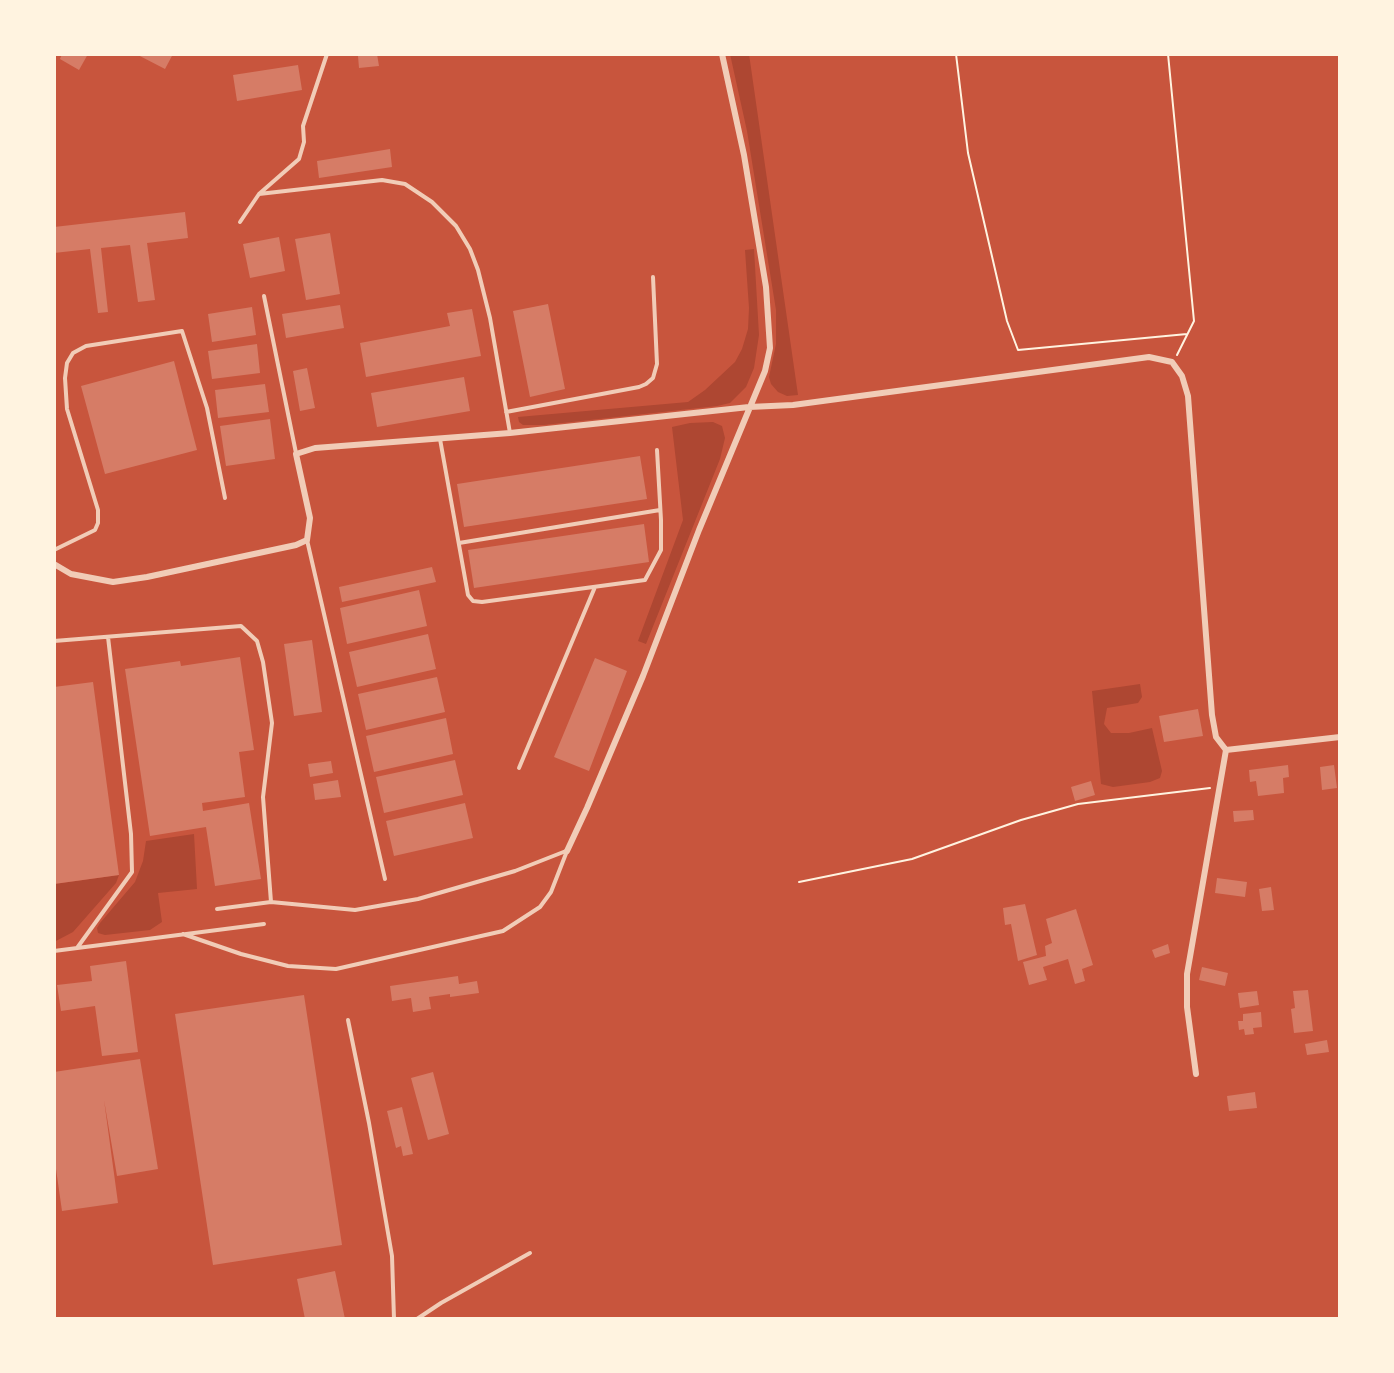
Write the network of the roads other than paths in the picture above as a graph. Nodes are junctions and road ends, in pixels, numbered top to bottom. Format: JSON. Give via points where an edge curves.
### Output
{"nodes":[{"id":1,"x":327,"y":54,"type":"edge"},
{"id":2,"x":722,"y":54,"type":"edge"},
{"id":3,"x":259,"y":194,"type":"junction"},
{"id":4,"x":240,"y":222,"type":"dead end"},
{"id":5,"x":653,"y":277,"type":"dead end"},
{"id":6,"x":264,"y":296,"type":"dead end"},
{"id":7,"x":749,"y":407,"type":"junction"},
{"id":8,"x":506,"y":412,"type":"junction"},
{"id":9,"x":510,"y":433,"type":"junction"},
{"id":10,"x":440,"y":439,"type":"junction"},
{"id":11,"x":657,"y":450,"type":"dead end"},
{"id":12,"x":297,"y":454,"type":"junction"},
{"id":13,"x":225,"y":498,"type":"dead end"},
{"id":14,"x":660,"y":510,"type":"junction"},
{"id":15,"x":307,"y":540,"type":"junction"},
{"id":16,"x":459,"y":543,"type":"junction"},
{"id":17,"x":54,"y":550,"type":"edge"},
{"id":18,"x":54,"y":564,"type":"edge"},
{"id":19,"x":595,"y":586,"type":"junction"},
{"id":20,"x":108,"y":637,"type":"junction"},
{"id":21,"x":54,"y":641,"type":"edge"},
{"id":22,"x":1340,"y":736,"type":"edge"},
{"id":23,"x":1226,"y":750,"type":"junction"},
{"id":24,"x":519,"y":768,"type":"dead end"},
{"id":25,"x":567,"y":851,"type":"junction"},
{"id":26,"x":385,"y":879,"type":"dead end"},
{"id":27,"x":272,"y":902,"type":"junction"},
{"id":28,"x":217,"y":909,"type":"dead end"},
{"id":29,"x":264,"y":924,"type":"dead end"},
{"id":30,"x":183,"y":934,"type":"junction"},
{"id":31,"x":77,"y":948,"type":"junction"},
{"id":32,"x":54,"y":951,"type":"edge"},
{"id":33,"x":348,"y":1020,"type":"dead end"},
{"id":34,"x":1196,"y":1074,"type":"dead end"},
{"id":35,"x":530,"y":1253,"type":"dead end"},
{"id":36,"x":394,"y":1319,"type":"edge"},
{"id":37,"x":417,"y":1319,"type":"edge"}],
"edges":[{"from":1,"to":3,"type":"lane","via":[[303,126],[304,142],[298,159]]},
{"from":2,"to":7,"type":"street","via":[[744,155],[770,323],[765,370]]},
{"from":3,"to":4,"type":"lane"},
{"from":3,"to":8,"type":"lane","via":[[382,180],[405,184],[432,202],[456,226],[478,270]]},
{"from":5,"to":8,"type":"lane","via":[[657,364],[646,384]]},
{"from":6,"to":12,"type":"lane"},
{"from":7,"to":9,"type":"street"},
{"from":7,"to":23,"type":"street","via":[[793,405],[1149,357],[1172,362],[1182,376],[1188,396],[1212,715],[1216,737]]},
{"from":7,"to":25,"type":"street","via":[[643,675]]},
{"from":8,"to":9,"type":"lane"},
{"from":9,"to":10,"type":"street"},
{"from":10,"to":12,"type":"street","via":[[315,448]]},
{"from":10,"to":16,"type":"lane"},
{"from":11,"to":14,"type":"lane"},
{"from":12,"to":15,"type":"street","via":[[310,518]]},
{"from":13,"to":17,"type":"lane","via":[[207,408],[182,331],[86,346],[73,353],[65,378],[68,409],[98,510],[98,523],[95,530]]},
{"from":14,"to":16,"type":"lane"},
{"from":14,"to":19,"type":"lane","via":[[661,550],[645,580]]},
{"from":15,"to":18,"type":"street","via":[[113,582],[72,574]]},
{"from":15,"to":26,"type":"lane"},
{"from":16,"to":19,"type":"lane","via":[[472,601]]},
{"from":19,"to":24,"type":"lane"},
{"from":20,"to":21,"type":"lane"},
{"from":20,"to":27,"type":"lane","via":[[241,626],[256,641],[272,723],[263,797]]},
{"from":20,"to":31,"type":"lane","via":[[132,872]]},
{"from":22,"to":23,"type":"street"},
{"from":23,"to":34,"type":"street","via":[[1187,974]]},
{"from":25,"to":27,"type":"lane","via":[[515,871],[418,899],[355,910]]},
{"from":25,"to":30,"type":"lane","via":[[551,892],[540,907],[503,931],[336,969],[288,966]]},
{"from":27,"to":28,"type":"lane"},
{"from":29,"to":30,"type":"lane"},
{"from":30,"to":31,"type":"lane"},
{"from":31,"to":32,"type":"lane"},
{"from":33,"to":36,"type":"lane","via":[[392,1256]]},
{"from":35,"to":37,"type":"lane"}]}
